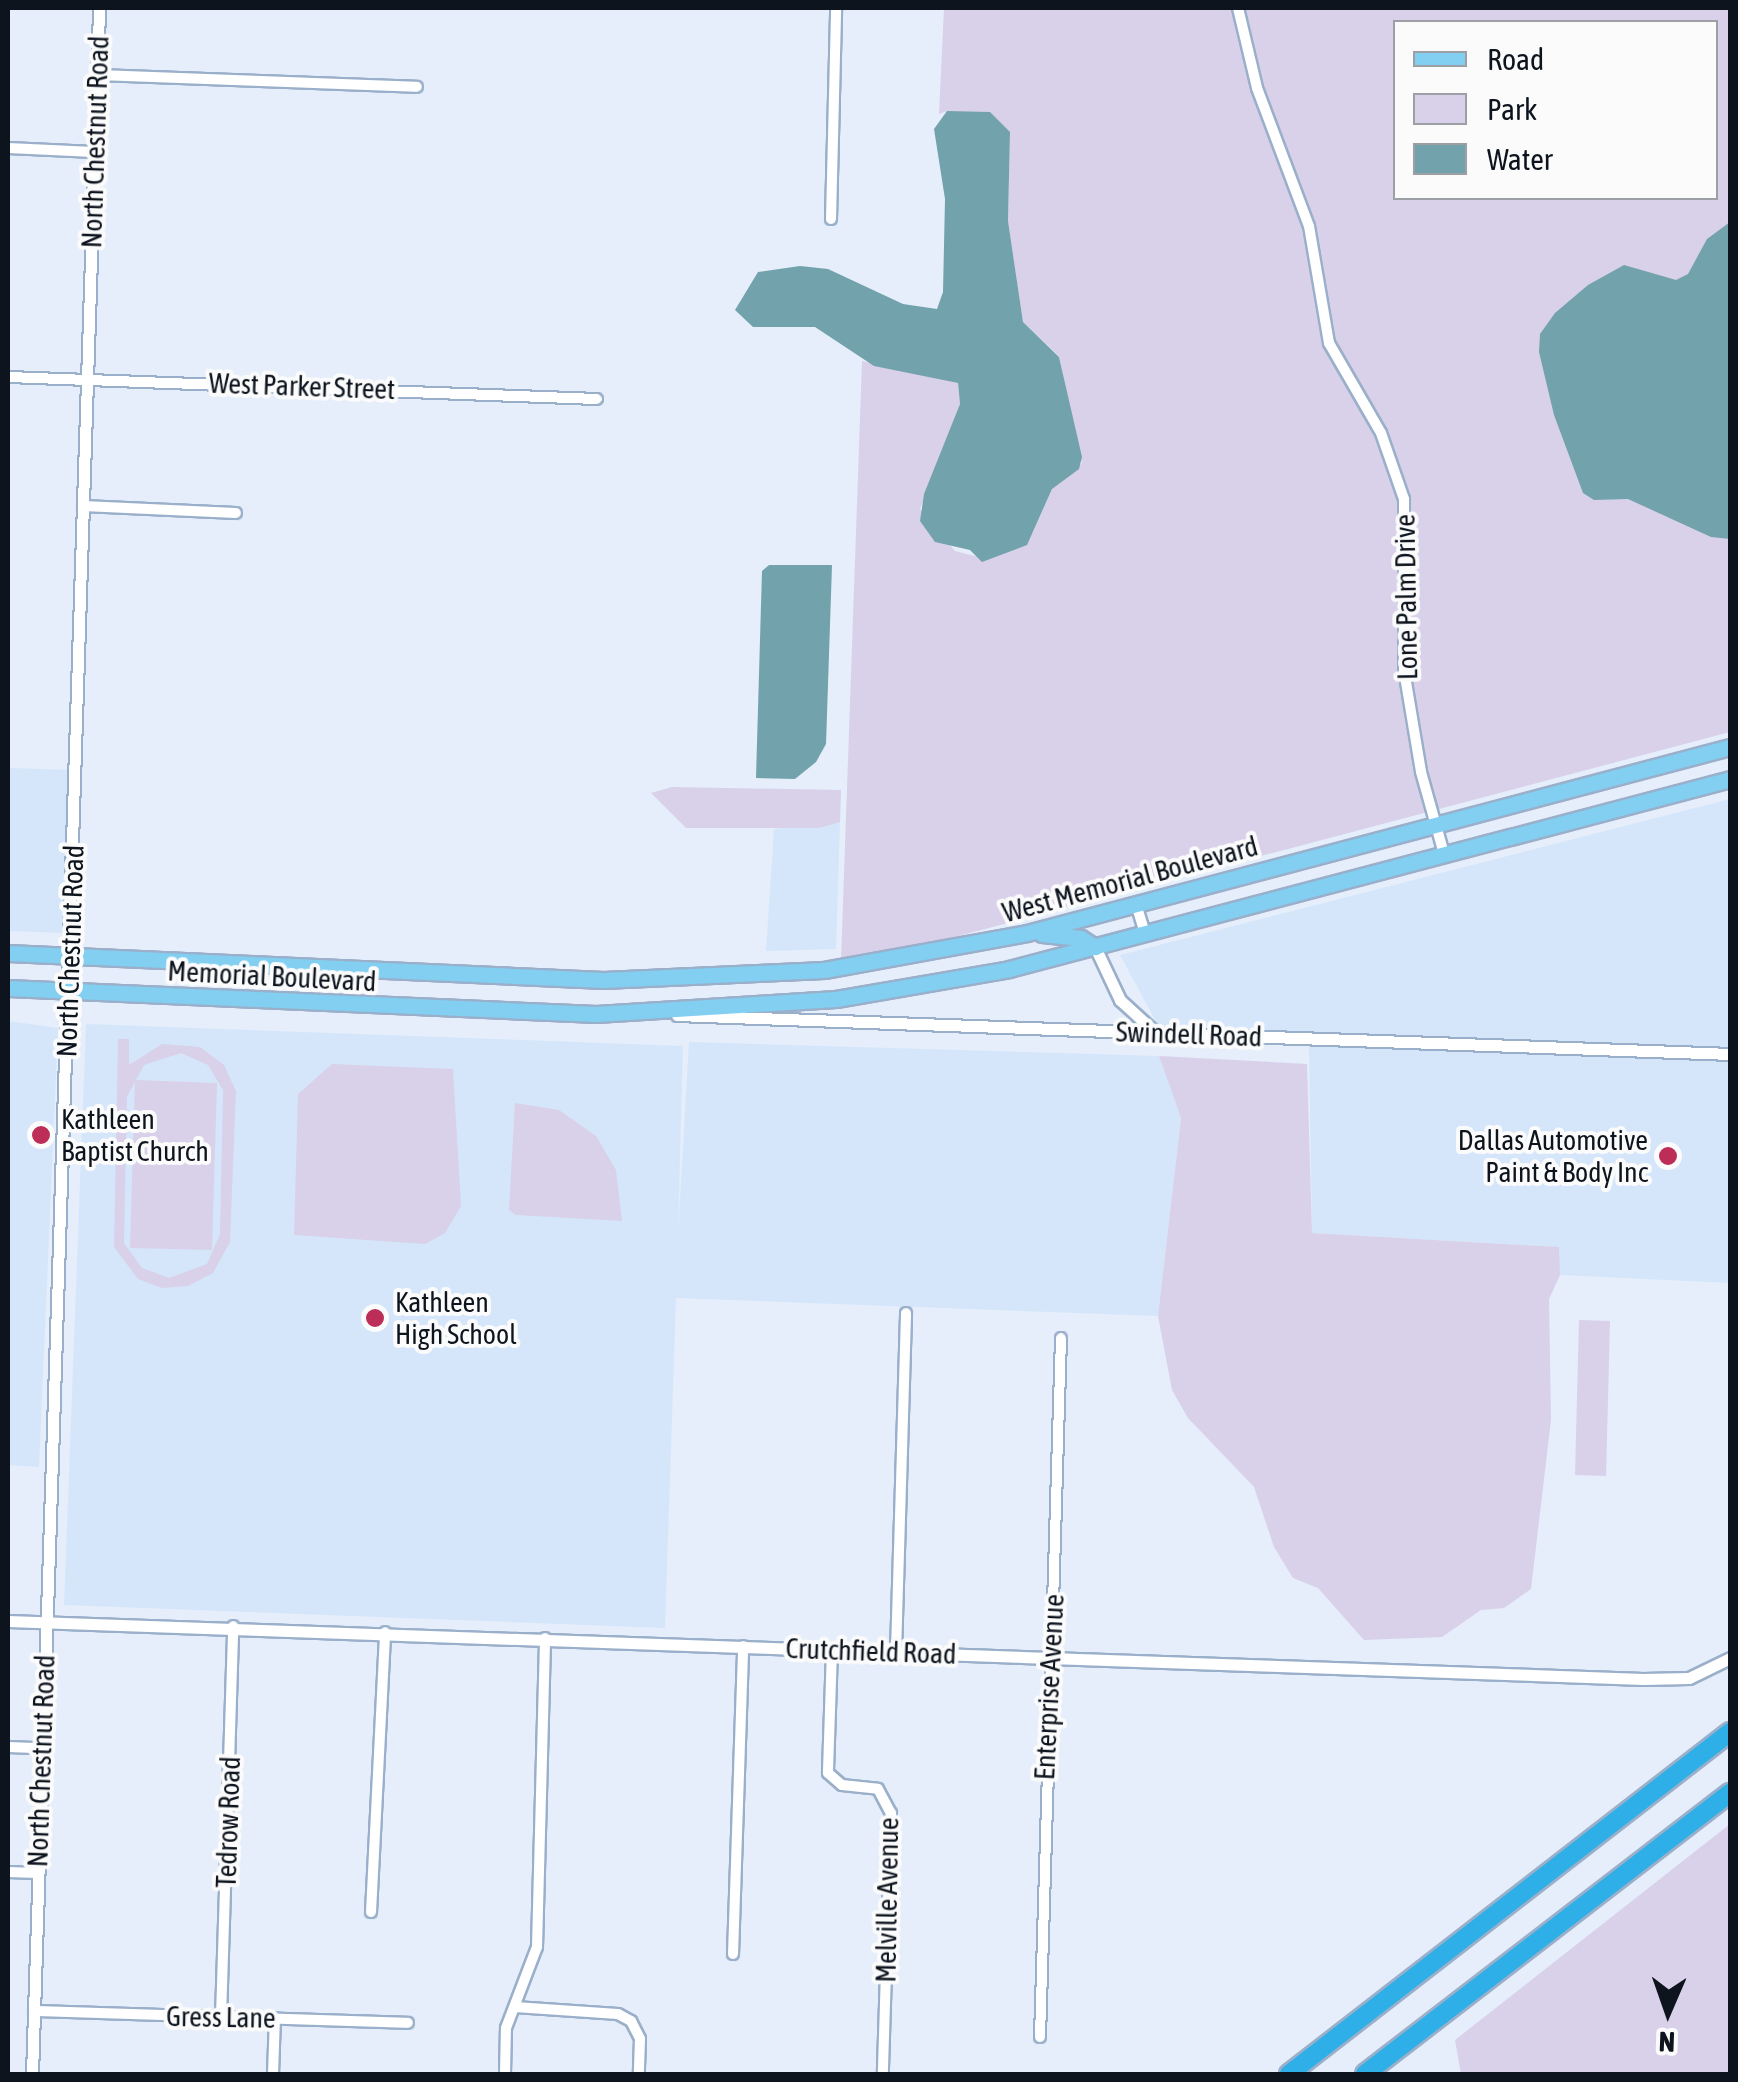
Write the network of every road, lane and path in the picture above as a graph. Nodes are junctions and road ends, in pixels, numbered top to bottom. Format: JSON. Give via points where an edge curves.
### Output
{"nodes":[{"id":1,"x":98,"y":8,"type":"edge"},
{"id":2,"x":836,"y":8,"type":"edge"},
{"id":3,"x":1238,"y":8,"type":"edge"},
{"id":4,"x":96,"y":75,"type":"junction"},
{"id":5,"x":417,"y":87,"type":"dead end"},
{"id":6,"x":8,"y":148,"type":"edge"},
{"id":7,"x":94,"y":152,"type":"junction"},
{"id":8,"x":831,"y":219,"type":"dead end"},
{"id":9,"x":8,"y":377,"type":"edge"},
{"id":10,"x":88,"y":379,"type":"junction"},
{"id":11,"x":597,"y":399,"type":"dead end"},
{"id":12,"x":84,"y":506,"type":"junction"},
{"id":13,"x":236,"y":514,"type":"dead end"},
{"id":14,"x":1730,"y":747,"type":"edge"},
{"id":15,"x":1730,"y":779,"type":"edge"},
{"id":16,"x":1436,"y":825,"type":"junction"},
{"id":17,"x":1444,"y":854,"type":"junction"},
{"id":18,"x":1136,"y":904,"type":"junction"},
{"id":19,"x":1027,"y":933,"type":"junction"},
{"id":20,"x":1145,"y":934,"type":"junction"},
{"id":21,"x":1095,"y":947,"type":"junction"},
{"id":22,"x":8,"y":953,"type":"edge"},
{"id":23,"x":70,"y":956,"type":"junction"},
{"id":24,"x":530,"y":977,"type":"joint"},
{"id":25,"x":8,"y":988,"type":"edge"},
{"id":26,"x":68,"y":992,"type":"junction"},
{"id":27,"x":1120,"y":1000,"type":"junction"},
{"id":28,"x":534,"y":1013,"type":"joint"},
{"id":29,"x":648,"y":1014,"type":"junction"},
{"id":30,"x":1106,"y":1032,"type":"junction"},
{"id":31,"x":1158,"y":1033,"type":"junction"},
{"id":32,"x":1730,"y":1054,"type":"edge"},
{"id":33,"x":906,"y":1312,"type":"dead end"},
{"id":34,"x":1061,"y":1338,"type":"dead end"},
{"id":35,"x":8,"y":1620,"type":"edge"},
{"id":36,"x":46,"y":1621,"type":"junction"},
{"id":37,"x":233,"y":1626,"type":"junction"},
{"id":38,"x":385,"y":1632,"type":"junction"},
{"id":39,"x":545,"y":1638,"type":"junction"},
{"id":40,"x":743,"y":1646,"type":"junction"},
{"id":41,"x":832,"y":1650,"type":"junction"},
{"id":42,"x":896,"y":1652,"type":"junction"},
{"id":43,"x":1051,"y":1658,"type":"junction"},
{"id":44,"x":1730,"y":1658,"type":"edge"},
{"id":45,"x":1730,"y":1732,"type":"edge"},
{"id":46,"x":8,"y":1747,"type":"edge"},
{"id":47,"x":42,"y":1748,"type":"junction"},
{"id":48,"x":1730,"y":1793,"type":"edge"},
{"id":49,"x":8,"y":1872,"type":"edge"},
{"id":50,"x":38,"y":1874,"type":"junction"},
{"id":51,"x":371,"y":1912,"type":"dead end"},
{"id":52,"x":733,"y":1954,"type":"dead end"},
{"id":53,"x":515,"y":2007,"type":"junction"},
{"id":54,"x":34,"y":2011,"type":"junction"},
{"id":55,"x":221,"y":2017,"type":"junction"},
{"id":56,"x":275,"y":2018,"type":"junction"},
{"id":57,"x":408,"y":2023,"type":"dead end"},
{"id":58,"x":1040,"y":2037,"type":"dead end"},
{"id":59,"x":32,"y":2074,"type":"edge"},
{"id":60,"x":273,"y":2074,"type":"edge"},
{"id":61,"x":504,"y":2074,"type":"edge"},
{"id":62,"x":638,"y":2074,"type":"edge"},
{"id":63,"x":882,"y":2074,"type":"edge"},
{"id":64,"x":1289,"y":2074,"type":"edge"},
{"id":65,"x":1364,"y":2074,"type":"edge"}],
"edges":[{"from":1,"to":4,"type":"street","name":"North Chestnut Road"},
{"from":2,"to":8,"type":"street"},
{"from":3,"to":16,"type":"street","name":"Lone Palm Drive","via":[[1256,88],[1309,226],[1329,342],[1381,433],[1404,499],[1404,670]]},
{"from":4,"to":5,"type":"street"},
{"from":4,"to":7,"type":"street","name":"North Chestnut Road"},
{"from":6,"to":7,"type":"street"},
{"from":7,"to":10,"type":"street","name":"North Chestnut Road"},
{"from":9,"to":10,"type":"street","name":"West Parker Street"},
{"from":10,"to":11,"type":"street","name":"West Parker Street"},
{"from":10,"to":12,"type":"street","name":"North Chestnut Road"},
{"from":12,"to":13,"type":"street"},
{"from":12,"to":23,"type":"street","name":"North Chestnut Road"},
{"from":14,"to":16,"type":"main road","name":"West Memorial Boulevard"},
{"from":15,"to":17,"type":"main road","name":"West Memorial Boulevard"},
{"from":16,"to":17,"type":"street","name":"Lone Palm Drive"},
{"from":16,"to":18,"type":"main road","name":"West Memorial Boulevard"},
{"from":17,"to":20,"type":"main road","name":"West Memorial Boulevard"},
{"from":18,"to":19,"type":"main road","name":"West Memorial Boulevard"},
{"from":18,"to":20,"type":"street"},
{"from":19,"to":21,"type":"main road","via":[[1066,935]]},
{"from":19,"to":24,"type":"main road","name":"West Memorial Boulevard","via":[[808,971],[680,980]]},
{"from":20,"to":21,"type":"main road","name":"West Memorial Boulevard"},
{"from":21,"to":27,"type":"street"},
{"from":21,"to":29,"type":"main road","name":"West Memorial Boulevard","via":[[872,994]]},
{"from":22,"to":23,"type":"main road","name":"Memorial Boulevard"},
{"from":23,"to":24,"type":"main road","name":"Memorial Boulevard"},
{"from":23,"to":26,"type":"street","name":"North Chestnut Road"},
{"from":25,"to":26,"type":"main road","name":"Memorial Boulevard"},
{"from":26,"to":28,"type":"main road","name":"Memorial Boulevard"},
{"from":26,"to":36,"type":"street","name":"North Chestnut Road"},
{"from":27,"to":30,"type":"street","via":[[1120,1020]]},
{"from":27,"to":31,"type":"street"},
{"from":28,"to":29,"type":"main road","name":"West Memorial Boulevard"},
{"from":29,"to":30,"type":"street","name":"Swindell Road"},
{"from":30,"to":31,"type":"street","name":"Swindell Road"},
{"from":31,"to":32,"type":"street","name":"Swindell Road"},
{"from":33,"to":42,"type":"street"},
{"from":34,"to":43,"type":"street","name":"Enterprise Avenue"},
{"from":35,"to":36,"type":"street","name":"Crutchfield Road"},
{"from":36,"to":37,"type":"street","name":"Crutchfield Road"},
{"from":36,"to":47,"type":"street","name":"North Chestnut Road"},
{"from":37,"to":38,"type":"street","name":"Crutchfield Road"},
{"from":37,"to":55,"type":"street","name":"Tedrow Road"},
{"from":38,"to":39,"type":"street","name":"Crutchfield Road"},
{"from":38,"to":51,"type":"street"},
{"from":39,"to":40,"type":"street","name":"Crutchfield Road"},
{"from":39,"to":53,"type":"street","via":[[536,1946]]},
{"from":40,"to":41,"type":"street","name":"Crutchfield Road"},
{"from":40,"to":52,"type":"street"},
{"from":41,"to":42,"type":"street","name":"Crutchfield Road"},
{"from":41,"to":63,"type":"street","name":"Melville Avenue","via":[[828,1773],[842,1784],[878,1789],[891,1813]]},
{"from":42,"to":43,"type":"street","name":"Crutchfield Road"},
{"from":43,"to":44,"type":"street","name":"Crutchfield Road","via":[[1673,1679],[1705,1673]]},
{"from":43,"to":58,"type":"street","name":"Enterprise Avenue"},
{"from":45,"to":64,"type":"highway"},
{"from":46,"to":47,"type":"street"},
{"from":47,"to":50,"type":"street","name":"North Chestnut Road"},
{"from":48,"to":65,"type":"highway"},
{"from":49,"to":50,"type":"street"},
{"from":50,"to":54,"type":"street","name":"North Chestnut Road"},
{"from":53,"to":61,"type":"street","via":[[506,2028]]},
{"from":53,"to":62,"type":"street","via":[[618,2014],[631,2021],[640,2038]]},
{"from":54,"to":55,"type":"street","name":"Gress Lane"},
{"from":54,"to":59,"type":"street","name":"North Chestnut Road"},
{"from":55,"to":56,"type":"street","name":"Gress Lane"},
{"from":56,"to":57,"type":"street","name":"Gress Lane"},
{"from":56,"to":60,"type":"street"}]}
